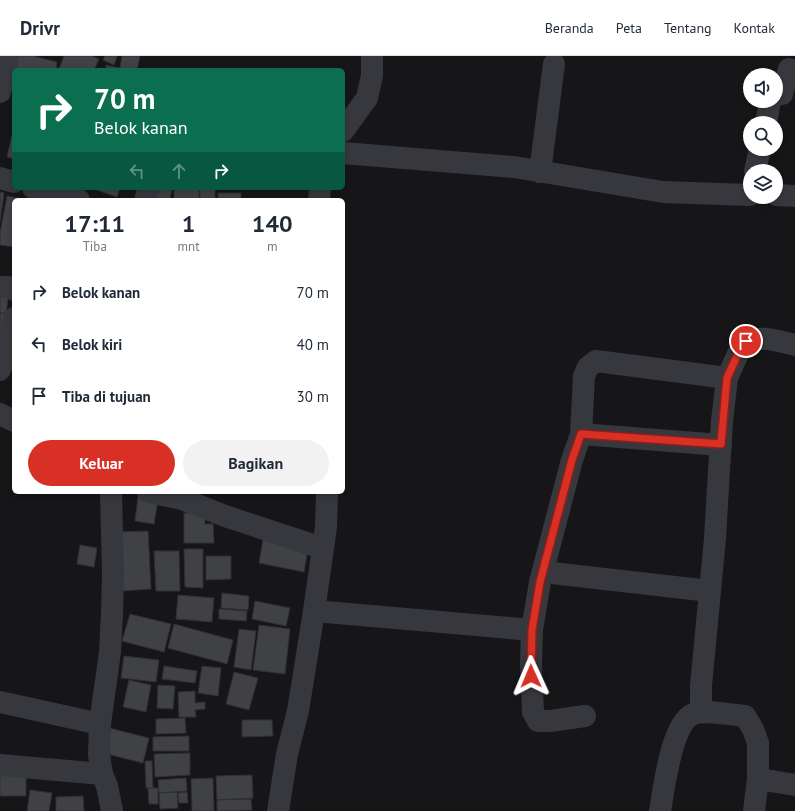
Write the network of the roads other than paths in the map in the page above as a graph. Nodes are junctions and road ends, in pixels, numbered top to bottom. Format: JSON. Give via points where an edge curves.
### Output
{"nodes":[{"id":1,"x":8,"y":56,"type":"edge"},
{"id":2,"x":372,"y":56,"type":"edge"},
{"id":3,"x":554,"y":64,"type":"dead end"},
{"id":4,"x":789,"y":69,"type":"dead end"},
{"id":5,"x":783,"y":90,"type":"edge"},
{"id":6,"x":0,"y":92,"type":"edge"},
{"id":7,"x":345,"y":128,"type":"edge"},
{"id":8,"x":345,"y":153,"type":"edge"},
{"id":9,"x":540,"y":172,"type":"junction"},
{"id":10,"x":0,"y":178,"type":"edge"},
{"id":11,"x":12,"y":181,"type":"edge"},
{"id":12,"x":41,"y":190,"type":"edge"},
{"id":13,"x":743,"y":195,"type":"edge"},
{"id":14,"x":783,"y":195,"type":"edge"},
{"id":15,"x":795,"y":196,"type":"edge"},
{"id":16,"x":71,"y":198,"type":"edge"},
{"id":17,"x":0,"y":287,"type":"edge"},
{"id":18,"x":12,"y":289,"type":"edge"},
{"id":19,"x":12,"y":326,"type":"edge"},
{"id":20,"x":795,"y":345,"type":"edge"},
{"id":21,"x":0,"y":370,"type":"edge"},
{"id":22,"x":727,"y":378,"type":"junction"},
{"id":23,"x":0,"y":414,"type":"edge"},
{"id":24,"x":12,"y":420,"type":"edge"},
{"id":25,"x":581,"y":434,"type":"junction"},
{"id":26,"x":721,"y":444,"type":"junction"},
{"id":27,"x":111,"y":494,"type":"edge"},
{"id":28,"x":158,"y":494,"type":"edge"},
{"id":29,"x":327,"y":494,"type":"edge"},
{"id":30,"x":322,"y":548,"type":"junction"},
{"id":31,"x":543,"y":572,"type":"junction"},
{"id":32,"x":710,"y":591,"type":"junction"},
{"id":33,"x":314,"y":611,"type":"junction"},
{"id":34,"x":532,"y":630,"type":"junction"},
{"id":35,"x":0,"y":702,"type":"edge"},
{"id":36,"x":701,"y":712,"type":"junction"},
{"id":37,"x":585,"y":716,"type":"dead end"},
{"id":38,"x":100,"y":724,"type":"junction"},
{"id":39,"x":0,"y":765,"type":"edge"},
{"id":40,"x":102,"y":774,"type":"junction"},
{"id":41,"x":758,"y":779,"type":"junction"},
{"id":42,"x":795,"y":784,"type":"edge"},
{"id":43,"x":112,"y":811,"type":"edge"},
{"id":44,"x":278,"y":811,"type":"edge"},
{"id":45,"x":660,"y":811,"type":"edge"},
{"id":46,"x":754,"y":811,"type":"edge"}],
"edges":[{"from":1,"to":6,"type":"street"},
{"from":2,"to":7,"type":"street","via":[[372,76],[367,98]]},
{"from":3,"to":9,"type":"street"},
{"from":4,"to":5,"type":"street"},
{"from":8,"to":9,"type":"street","via":[[514,167]]},
{"from":9,"to":13,"type":"street","via":[[663,192]]},
{"from":10,"to":11,"type":"street"},
{"from":12,"to":16,"type":"street"},
{"from":14,"to":15,"type":"street"},
{"from":17,"to":18,"type":"street"},
{"from":19,"to":21,"type":"street"},
{"from":20,"to":22,"type":"street","via":[[760,338],[746,341]]},
{"from":22,"to":25,"type":"street","via":[[596,361],[588,367],[584,376]]},
{"from":22,"to":26,"type":"street"},
{"from":23,"to":24,"type":"street"},
{"from":25,"to":26,"type":"street"},
{"from":25,"to":31,"type":"street"},
{"from":26,"to":32,"type":"street"},
{"from":27,"to":38,"type":"street","via":[[112,613],[110,652]]},
{"from":28,"to":30,"type":"street","via":[[182,499],[224,516]]},
{"from":29,"to":30,"type":"street","via":[[326,527]]},
{"from":30,"to":33,"type":"street"},
{"from":31,"to":32,"type":"street"},
{"from":31,"to":34,"type":"street"},
{"from":32,"to":36,"type":"street"},
{"from":33,"to":34,"type":"street"},
{"from":33,"to":44,"type":"street"},
{"from":34,"to":37,"type":"street","via":[[533,712],[538,721]]},
{"from":35,"to":38,"type":"street"},
{"from":36,"to":41,"type":"street","via":[[745,716],[758,743]]},
{"from":36,"to":45,"type":"street","via":[[692,714],[677,732],[665,778]]},
{"from":38,"to":40,"type":"street","via":[[99,755]]},
{"from":39,"to":40,"type":"street"},
{"from":40,"to":43,"type":"street"},
{"from":41,"to":42,"type":"street"},
{"from":41,"to":46,"type":"street"}]}
